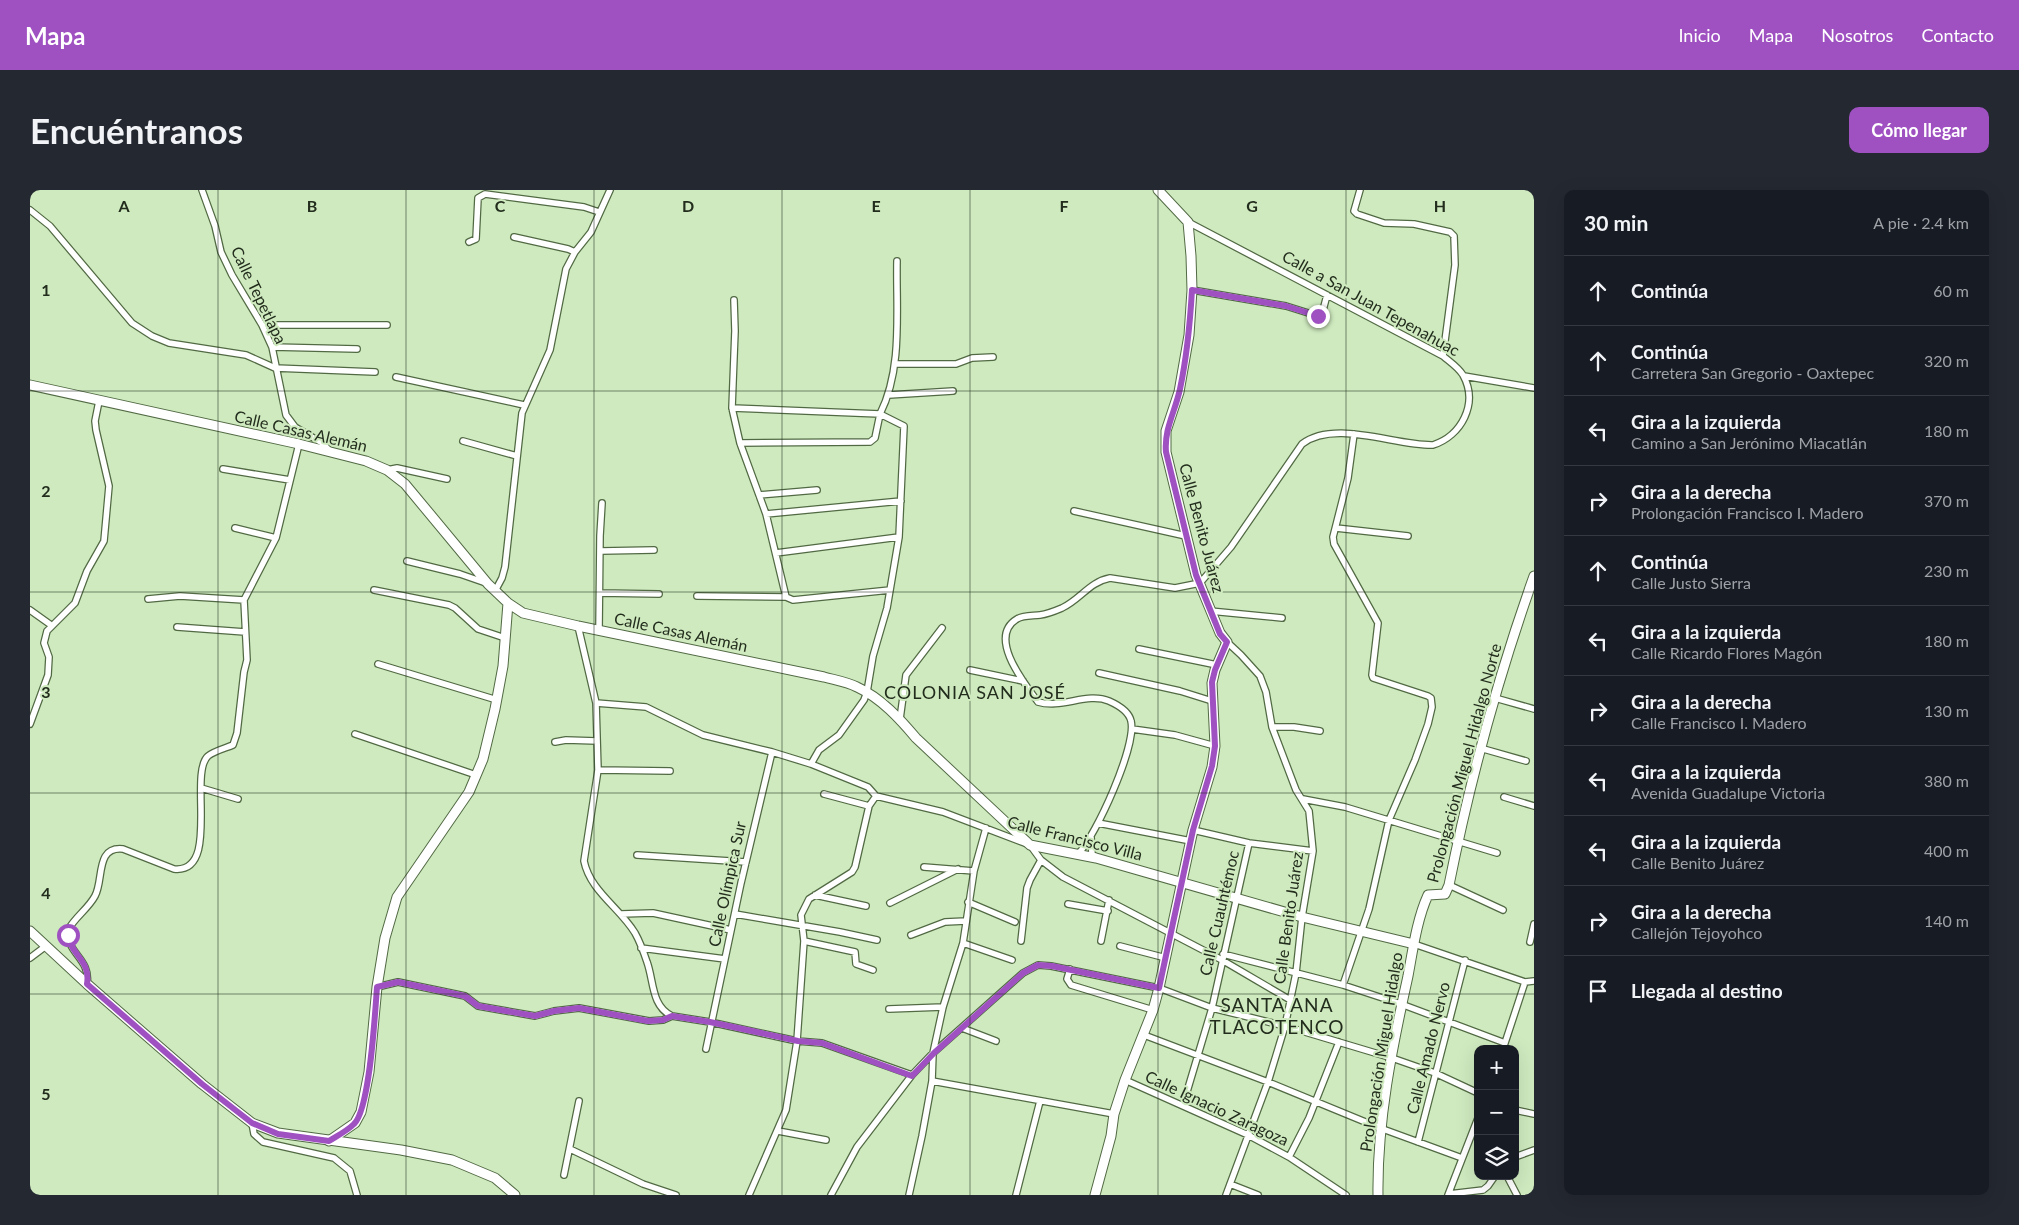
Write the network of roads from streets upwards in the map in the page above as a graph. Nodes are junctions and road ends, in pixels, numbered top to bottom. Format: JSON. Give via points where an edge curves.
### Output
{"nodes":[{"id":1,"x":202,"y":190,"type":"edge"},
{"id":2,"x":610,"y":190,"type":"edge"},
{"id":3,"x":1158,"y":190,"type":"edge"},
{"id":4,"x":1360,"y":190,"type":"edge"},
{"id":5,"x":30,"y":210,"type":"edge"},
{"id":6,"x":600,"y":212,"type":"junction"},
{"id":7,"x":1188,"y":222,"type":"junction"},
{"id":8,"x":514,"y":237,"type":"dead end"},
{"id":9,"x":469,"y":242,"type":"dead end"},
{"id":10,"x":575,"y":252,"type":"junction"},
{"id":11,"x":897,"y":261,"type":"dead end"},
{"id":12,"x":1192,"y":290,"type":"junction"},
{"id":13,"x":1327,"y":295,"type":"junction"},
{"id":14,"x":734,"y":300,"type":"dead end"},
{"id":15,"x":262,"y":325,"type":"junction"},
{"id":16,"x":386,"y":325,"type":"dead end"},
{"id":17,"x":272,"y":347,"type":"junction"},
{"id":18,"x":357,"y":349,"type":"dead end"},
{"id":19,"x":1443,"y":356,"type":"junction"},
{"id":20,"x":993,"y":357,"type":"dead end"},
{"id":21,"x":895,"y":364,"type":"junction"},
{"id":22,"x":275,"y":368,"type":"junction"},
{"id":23,"x":375,"y":372,"type":"dead end"},
{"id":24,"x":1464,"y":376,"type":"junction"},
{"id":25,"x":396,"y":377,"type":"dead end"},
{"id":26,"x":30,"y":385,"type":"edge"},
{"id":27,"x":1534,"y":388,"type":"edge"},
{"id":28,"x":953,"y":391,"type":"dead end"},
{"id":29,"x":889,"y":395,"type":"junction"},
{"id":30,"x":99,"y":401,"type":"junction"},
{"id":31,"x":524,"y":405,"type":"junction"},
{"id":32,"x":732,"y":408,"type":"junction"},
{"id":33,"x":880,"y":414,"type":"junction"},
{"id":34,"x":1354,"y":434,"type":"junction"},
{"id":35,"x":463,"y":441,"type":"dead end"},
{"id":36,"x":740,"y":443,"type":"junction"},
{"id":37,"x":299,"y":444,"type":"junction"},
{"id":38,"x":331,"y":452,"type":"junction"},
{"id":39,"x":517,"y":456,"type":"junction"},
{"id":40,"x":223,"y":469,"type":"dead end"},
{"id":41,"x":387,"y":470,"type":"junction"},
{"id":42,"x":446,"y":479,"type":"dead end"},
{"id":43,"x":290,"y":480,"type":"junction"},
{"id":44,"x":817,"y":490,"type":"dead end"},
{"id":45,"x":759,"y":495,"type":"junction"},
{"id":46,"x":901,"y":501,"type":"junction"},
{"id":47,"x":602,"y":503,"type":"dead end"},
{"id":48,"x":1074,"y":511,"type":"dead end"},
{"id":49,"x":766,"y":514,"type":"junction"},
{"id":50,"x":235,"y":528,"type":"dead end"},
{"id":51,"x":1336,"y":528,"type":"junction"},
{"id":52,"x":1186,"y":536,"type":"junction"},
{"id":53,"x":1408,"y":536,"type":"dead end"},
{"id":54,"x":898,"y":537,"type":"junction"},
{"id":55,"x":276,"y":538,"type":"junction"},
{"id":56,"x":654,"y":550,"type":"dead end"},
{"id":57,"x":601,"y":551,"type":"junction"},
{"id":58,"x":776,"y":552,"type":"junction"},
{"id":59,"x":406,"y":561,"type":"dead end"},
{"id":60,"x":1534,"y":576,"type":"edge"},
{"id":61,"x":1200,"y":584,"type":"junction"},
{"id":62,"x":492,"y":587,"type":"junction"},
{"id":63,"x":374,"y":590,"type":"dead end"},
{"id":64,"x":890,"y":590,"type":"junction"},
{"id":65,"x":600,"y":593,"type":"junction"},
{"id":66,"x":659,"y":594,"type":"dead end"},
{"id":67,"x":697,"y":596,"type":"dead end"},
{"id":68,"x":786,"y":597,"type":"junction"},
{"id":69,"x":148,"y":599,"type":"dead end"},
{"id":70,"x":244,"y":600,"type":"junction"},
{"id":71,"x":508,"y":602,"type":"junction"},
{"id":72,"x":30,"y":610,"type":"edge"},
{"id":73,"x":1210,"y":611,"type":"junction"},
{"id":74,"x":1282,"y":618,"type":"dead end"},
{"id":75,"x":51,"y":625,"type":"junction"},
{"id":76,"x":578,"y":626,"type":"junction"},
{"id":77,"x":178,"y":627,"type":"dead end"},
{"id":78,"x":942,"y":628,"type":"dead end"},
{"id":79,"x":599,"y":630,"type":"junction"},
{"id":80,"x":245,"y":632,"type":"junction"},
{"id":81,"x":505,"y":638,"type":"junction"},
{"id":82,"x":1227,"y":642,"type":"junction"},
{"id":83,"x":1139,"y":649,"type":"dead end"},
{"id":84,"x":378,"y":664,"type":"dead end"},
{"id":85,"x":1217,"y":665,"type":"junction"},
{"id":86,"x":970,"y":670,"type":"dead end"},
{"id":87,"x":1099,"y":673,"type":"dead end"},
{"id":88,"x":1023,"y":681,"type":"junction"},
{"id":89,"x":867,"y":692,"type":"junction"},
{"id":90,"x":1495,"y":698,"type":"junction"},
{"id":91,"x":497,"y":700,"type":"junction"},
{"id":92,"x":1212,"y":701,"type":"junction"},
{"id":93,"x":596,"y":703,"type":"junction"},
{"id":94,"x":1534,"y":709,"type":"edge"},
{"id":95,"x":900,"y":719,"type":"junction"},
{"id":96,"x":30,"y":724,"type":"edge"},
{"id":97,"x":1272,"y":727,"type":"junction"},
{"id":98,"x":1132,"y":728,"type":"junction"},
{"id":99,"x":1320,"y":731,"type":"dead end"},
{"id":100,"x":355,"y":734,"type":"dead end"},
{"id":101,"x":555,"y":742,"type":"dead end"},
{"id":102,"x":597,"y":742,"type":"junction"},
{"id":103,"x":1215,"y":746,"type":"junction"},
{"id":104,"x":1480,"y":748,"type":"junction"},
{"id":105,"x":772,"y":752,"type":"junction"},
{"id":106,"x":1526,"y":761,"type":"dead end"},
{"id":107,"x":811,"y":764,"type":"junction"},
{"id":108,"x":598,"y":770,"type":"junction"},
{"id":109,"x":670,"y":771,"type":"dead end"},
{"id":110,"x":476,"y":776,"type":"junction"},
{"id":111,"x":201,"y":788,"type":"junction"},
{"id":112,"x":824,"y":794,"type":"dead end"},
{"id":113,"x":876,"y":796,"type":"junction"},
{"id":114,"x":1504,"y":798,"type":"dead end"},
{"id":115,"x":238,"y":799,"type":"dead end"},
{"id":116,"x":1303,"y":799,"type":"junction"},
{"id":117,"x":869,"y":806,"type":"junction"},
{"id":118,"x":1534,"y":806,"type":"edge"},
{"id":119,"x":1389,"y":820,"type":"junction"},
{"id":120,"x":1098,"y":823,"type":"junction"},
{"id":121,"x":986,"y":828,"type":"junction"},
{"id":122,"x":1193,"y":830,"type":"junction"},
{"id":123,"x":1091,"y":835,"type":"junction"},
{"id":124,"x":1458,"y":840,"type":"junction"},
{"id":125,"x":1191,"y":841,"type":"junction"},
{"id":126,"x":1249,"y":843,"type":"junction"},
{"id":127,"x":1030,"y":845,"type":"junction"},
{"id":128,"x":1313,"y":851,"type":"junction"},
{"id":129,"x":1497,"y":853,"type":"dead end"},
{"id":130,"x":1078,"y":854,"type":"junction"},
{"id":131,"x":637,"y":855,"type":"dead end"},
{"id":132,"x":1096,"y":858,"type":"junction"},
{"id":133,"x":1041,"y":860,"type":"junction"},
{"id":134,"x":746,"y":862,"type":"junction"},
{"id":135,"x":924,"y":867,"type":"dead end"},
{"id":136,"x":958,"y":869,"type":"junction"},
{"id":137,"x":974,"y":871,"type":"junction"},
{"id":138,"x":1183,"y":883,"type":"junction"},
{"id":139,"x":1448,"y":885,"type":"junction"},
{"id":140,"x":815,"y":894,"type":"junction"},
{"id":141,"x":1237,"y":898,"type":"junction"},
{"id":142,"x":1109,"y":900,"type":"junction"},
{"id":143,"x":968,"y":902,"type":"junction"},
{"id":144,"x":890,"y":903,"type":"dead end"},
{"id":145,"x":1068,"y":904,"type":"dead end"},
{"id":146,"x":866,"y":906,"type":"dead end"},
{"id":147,"x":1503,"y":910,"type":"dead end"},
{"id":148,"x":1108,"y":911,"type":"junction"},
{"id":149,"x":621,"y":914,"type":"junction"},
{"id":150,"x":735,"y":914,"type":"junction"},
{"id":151,"x":1302,"y":917,"type":"junction"},
{"id":152,"x":966,"y":921,"type":"junction"},
{"id":153,"x":1015,"y":922,"type":"dead end"},
{"id":154,"x":802,"y":925,"type":"junction"},
{"id":155,"x":1534,"y":928,"type":"edge"},
{"id":156,"x":731,"y":930,"type":"junction"},
{"id":157,"x":30,"y":931,"type":"edge"},
{"id":158,"x":1362,"y":932,"type":"junction"},
{"id":159,"x":1171,"y":933,"type":"junction"},
{"id":160,"x":911,"y":935,"type":"dead end"},
{"id":161,"x":877,"y":940,"type":"dead end"},
{"id":162,"x":804,"y":941,"type":"junction"},
{"id":163,"x":1021,"y":941,"type":"dead end"},
{"id":164,"x":1101,"y":941,"type":"dead end"},
{"id":165,"x":1530,"y":942,"type":"dead end"},
{"id":166,"x":963,"y":944,"type":"junction"},
{"id":167,"x":1414,"y":944,"type":"junction"},
{"id":168,"x":46,"y":946,"type":"junction"},
{"id":169,"x":1120,"y":946,"type":"dead end"},
{"id":170,"x":641,"y":948,"type":"junction"},
{"id":171,"x":1222,"y":957,"type":"junction"},
{"id":172,"x":30,"y":958,"type":"edge"},
{"id":173,"x":1166,"y":958,"type":"junction"},
{"id":174,"x":725,"y":960,"type":"junction"},
{"id":175,"x":1012,"y":960,"type":"dead end"},
{"id":176,"x":1465,"y":960,"type":"junction"},
{"id":177,"x":1070,"y":969,"type":"junction"},
{"id":178,"x":873,"y":970,"type":"dead end"},
{"id":179,"x":1296,"y":973,"type":"junction"},
{"id":180,"x":1534,"y":981,"type":"edge"},
{"id":181,"x":1525,"y":982,"type":"junction"},
{"id":182,"x":87,"y":984,"type":"junction"},
{"id":183,"x":1343,"y":985,"type":"junction"},
{"id":184,"x":377,"y":987,"type":"junction"},
{"id":185,"x":1159,"y":988,"type":"junction"},
{"id":186,"x":1292,"y":1001,"type":"junction"},
{"id":187,"x":1401,"y":1004,"type":"junction"},
{"id":188,"x":943,"y":1007,"type":"junction"},
{"id":189,"x":1212,"y":1008,"type":"junction"},
{"id":190,"x":889,"y":1009,"type":"dead end"},
{"id":191,"x":1153,"y":1010,"type":"junction"},
{"id":192,"x":672,"y":1016,"type":"junction"},
{"id":193,"x":710,"y":1022,"type":"junction"},
{"id":194,"x":1448,"y":1022,"type":"junction"},
{"id":195,"x":1285,"y":1026,"type":"junction"},
{"id":196,"x":962,"y":1028,"type":"junction"},
{"id":197,"x":1144,"y":1035,"type":"junction"},
{"id":198,"x":798,"y":1041,"type":"junction"},
{"id":199,"x":996,"y":1041,"type":"dead end"},
{"id":200,"x":1339,"y":1042,"type":"junction"},
{"id":201,"x":1502,"y":1045,"type":"edge"},
{"id":202,"x":1504,"y":1045,"type":"edge"},
{"id":203,"x":706,"y":1049,"type":"dead end"},
{"id":204,"x":934,"y":1053,"type":"junction"},
{"id":205,"x":1198,"y":1056,"type":"junction"},
{"id":206,"x":1392,"y":1058,"type":"junction"},
{"id":207,"x":1435,"y":1073,"type":"junction"},
{"id":208,"x":912,"y":1076,"type":"junction"},
{"id":209,"x":1125,"y":1080,"type":"junction"},
{"id":210,"x":932,"y":1081,"type":"junction"},
{"id":211,"x":1268,"y":1082,"type":"junction"},
{"id":212,"x":1474,"y":1091,"type":"edge"},
{"id":213,"x":578,"y":1101,"type":"dead end"},
{"id":214,"x":1040,"y":1101,"type":"junction"},
{"id":215,"x":1314,"y":1101,"type":"junction"},
{"id":216,"x":1183,"y":1105,"type":"junction"},
{"id":217,"x":1519,"y":1111,"type":"edge"},
{"id":218,"x":1114,"y":1114,"type":"junction"},
{"id":219,"x":1534,"y":1114,"type":"edge"},
{"id":220,"x":252,"y":1123,"type":"junction"},
{"id":221,"x":1380,"y":1128,"type":"junction"},
{"id":222,"x":1474,"y":1128,"type":"edge"},
{"id":223,"x":778,"y":1131,"type":"junction"},
{"id":224,"x":1248,"y":1135,"type":"junction"},
{"id":225,"x":826,"y":1140,"type":"dead end"},
{"id":226,"x":329,"y":1141,"type":"junction"},
{"id":227,"x":1418,"y":1142,"type":"junction"},
{"id":228,"x":570,"y":1149,"type":"junction"},
{"id":229,"x":1534,"y":1150,"type":"edge"},
{"id":230,"x":1519,"y":1156,"type":"edge"},
{"id":231,"x":1289,"y":1157,"type":"junction"},
{"id":232,"x":1462,"y":1158,"type":"junction"},
{"id":233,"x":564,"y":1175,"type":"dead end"},
{"id":234,"x":1492,"y":1180,"type":"edge"},
{"id":235,"x":1509,"y":1180,"type":"edge"},
{"id":236,"x":1230,"y":1184,"type":"junction"},
{"id":237,"x":357,"y":1195,"type":"edge"},
{"id":238,"x":515,"y":1195,"type":"edge"},
{"id":239,"x":676,"y":1195,"type":"edge"},
{"id":240,"x":749,"y":1195,"type":"edge"},
{"id":241,"x":831,"y":1195,"type":"edge"},
{"id":242,"x":909,"y":1195,"type":"edge"},
{"id":243,"x":1016,"y":1195,"type":"edge"},
{"id":244,"x":1095,"y":1195,"type":"edge"},
{"id":245,"x":1226,"y":1195,"type":"edge"},
{"id":246,"x":1258,"y":1195,"type":"edge"},
{"id":247,"x":1346,"y":1195,"type":"edge"},
{"id":248,"x":1378,"y":1195,"type":"edge"},
{"id":249,"x":1449,"y":1195,"type":"edge"},
{"id":250,"x":1517,"y":1195,"type":"edge"}],
"edges":[{"from":1,"to":15,"type":"street","name":"Calle Tepetlapa","via":[[221,252]]},
{"from":2,"to":6,"type":"street"},
{"from":3,"to":7,"type":"street","name":"Calle a San Juan Tepenahuac"},
{"from":4,"to":19,"type":"street","via":[[1354,211],[1357,214],[1384,223],[1414,224],[1450,232],[1454,236],[1455,265]]},
{"from":5,"to":22,"type":"street","via":[[50,226],[141,330],[169,343],[246,355]]},
{"from":6,"to":9,"type":"street","via":[[485,194],[478,198],[476,238]]},
{"from":6,"to":10,"type":"street","via":[[591,232]]},
{"from":7,"to":12,"type":"street","name":"Calle Benito Juárez"},
{"from":7,"to":13,"type":"street","name":"Calle a San Juan Tepenahuac"},
{"from":8,"to":10,"type":"street"},
{"from":10,"to":31,"type":"street","via":[[563,280],[550,350]]},
{"from":11,"to":21,"type":"street"},
{"from":12,"to":13,"type":"street","via":[[1286,306],[1320,316]]},
{"from":12,"to":52,"type":"street","name":"Calle Benito Juárez","via":[[1185,364],[1165,437]]},
{"from":13,"to":19,"type":"street","name":"Calle a San Juan Tepenahuac"},
{"from":14,"to":32,"type":"street","via":[[736,331]]},
{"from":15,"to":16,"type":"street"},
{"from":15,"to":17,"type":"street","name":"Calle Tepetlapa"},
{"from":17,"to":18,"type":"street"},
{"from":17,"to":22,"type":"street","name":"Calle Tepetlapa"},
{"from":19,"to":24,"type":"street","name":"Calle a San Juan Tepenahuac"},
{"from":20,"to":21,"type":"street","via":[[972,358],[956,364]]},
{"from":21,"to":29,"type":"street"},
{"from":22,"to":23,"type":"street"},
{"from":22,"to":38,"type":"street","name":"Calle Tepetlapa","via":[[290,421]]},
{"from":24,"to":27,"type":"street"},
{"from":24,"to":34,"type":"street","name":"Calle a San Juan Tepenahuac","via":[[1468,392],[1467,410],[1458,431],[1443,442],[1424,446]]},
{"from":25,"to":31,"type":"street"},
{"from":26,"to":30,"type":"street","name":"Calle Casas Alemán"},
{"from":28,"to":29,"type":"street"},
{"from":29,"to":33,"type":"street"},
{"from":30,"to":37,"type":"street","name":"Calle Casas Alemán"},
{"from":30,"to":75,"type":"street","via":[[96,430],[109,486],[104,541],[87,571],[75,603]]},
{"from":31,"to":39,"type":"street"},
{"from":32,"to":33,"type":"street"},
{"from":32,"to":36,"type":"street"},
{"from":33,"to":36,"type":"street","via":[[875,438],[870,442]]},
{"from":33,"to":46,"type":"street","via":[[904,426]]},
{"from":34,"to":51,"type":"street"},
{"from":34,"to":61,"type":"street","name":"Calle a San Juan Tepenahuac","via":[[1319,435],[1302,444],[1231,547]]},
{"from":35,"to":39,"type":"street"},
{"from":36,"to":45,"type":"street"},
{"from":37,"to":38,"type":"street","name":"Calle Casas Alemán"},
{"from":37,"to":43,"type":"street"},
{"from":38,"to":41,"type":"street","name":"Calle Casas Alemán"},
{"from":39,"to":62,"type":"street","via":[[505,567],[502,578]]},
{"from":40,"to":43,"type":"street"},
{"from":41,"to":42,"type":"street","via":[[397,468]]},
{"from":41,"to":62,"type":"street","name":"Calle Casas Alemán","via":[[405,484]]},
{"from":43,"to":55,"type":"street"},
{"from":44,"to":45,"type":"street"},
{"from":45,"to":49,"type":"street"},
{"from":46,"to":49,"type":"street"},
{"from":46,"to":54,"type":"street"},
{"from":47,"to":57,"type":"street"},
{"from":48,"to":52,"type":"street"},
{"from":49,"to":58,"type":"street"},
{"from":50,"to":55,"type":"street"},
{"from":51,"to":53,"type":"street"},
{"from":51,"to":119,"type":"street","via":[[1334,544],[1378,623],[1373,678],[1428,696],[1432,702],[1420,747]]},
{"from":52,"to":61,"type":"street","name":"Calle Benito Juárez"},
{"from":54,"to":58,"type":"street"},
{"from":54,"to":64,"type":"street"},
{"from":55,"to":70,"type":"street"},
{"from":56,"to":57,"type":"street"},
{"from":57,"to":65,"type":"street"},
{"from":58,"to":68,"type":"street"},
{"from":59,"to":62,"type":"street","via":[[460,574]]},
{"from":60,"to":90,"type":"street","name":"Prolongación Miguel Hidalgo Norte"},
{"from":61,"to":73,"type":"street","name":"Calle Benito Juárez"},
{"from":61,"to":88,"type":"street","via":[[1175,588],[1110,578],[1096,582],[1059,609],[1018,618],[1007,628],[1005,636],[1006,647]]},
{"from":62,"to":71,"type":"street","name":"Calle Casas Alemán"},
{"from":63,"to":81,"type":"street","via":[[449,605],[478,629]]},
{"from":64,"to":68,"type":"street","via":[[794,600]]},
{"from":64,"to":89,"type":"street"},
{"from":65,"to":66,"type":"street"},
{"from":65,"to":79,"type":"street"},
{"from":67,"to":68,"type":"street"},
{"from":69,"to":70,"type":"street","via":[[180,596]]},
{"from":70,"to":80,"type":"street"},
{"from":71,"to":76,"type":"street","name":"Calle Casas Alemán","via":[[523,613]]},
{"from":71,"to":81,"type":"street"},
{"from":72,"to":75,"type":"street"},
{"from":73,"to":74,"type":"street"},
{"from":73,"to":82,"type":"street","name":"Calle Benito Juárez"},
{"from":75,"to":96,"type":"street","via":[[44,643],[49,657],[48,675]]},
{"from":76,"to":79,"type":"street","name":"Calle Casas Alemán"},
{"from":76,"to":93,"type":"street"},
{"from":77,"to":80,"type":"street"},
{"from":78,"to":95,"type":"street","via":[[906,675]]},
{"from":79,"to":89,"type":"street","name":"Calle Casas Alemán","via":[[824,677]]},
{"from":80,"to":111,"type":"street","via":[[248,660],[237,733],[233,745],[208,756],[203,765]]},
{"from":81,"to":91,"type":"street"},
{"from":82,"to":85,"type":"street"},
{"from":82,"to":97,"type":"street","name":"Calle Benito Juárez","via":[[1260,676]]},
{"from":83,"to":85,"type":"street"},
{"from":84,"to":91,"type":"street"},
{"from":85,"to":92,"type":"street","via":[[1212,682]]},
{"from":86,"to":88,"type":"street"},
{"from":87,"to":92,"type":"street"},
{"from":88,"to":98,"type":"street","via":[[1038,702],[1044,704],[1093,699],[1108,701],[1122,708],[1130,718]]},
{"from":89,"to":95,"type":"street","name":"Calle Casas Alemán"},
{"from":89,"to":107,"type":"street","via":[[839,735],[819,750]]},
{"from":90,"to":94,"type":"street"},
{"from":90,"to":104,"type":"street","name":"Prolongación Miguel Hidalgo Norte"},
{"from":91,"to":110,"type":"street"},
{"from":92,"to":103,"type":"street"},
{"from":93,"to":102,"type":"street"},
{"from":93,"to":105,"type":"street","name":"Calle Francisco Villa","via":[[646,707],[703,735]]},
{"from":95,"to":127,"type":"street","name":"Calle Casas Alemán","via":[[916,738]]},
{"from":97,"to":99,"type":"street"},
{"from":97,"to":116,"type":"street","name":"Calle Benito Juárez","via":[[1296,790]]},
{"from":98,"to":103,"type":"street"},
{"from":98,"to":120,"type":"street","via":[[1123,766]]},
{"from":100,"to":110,"type":"street"},
{"from":101,"to":102,"type":"street"},
{"from":102,"to":108,"type":"street"},
{"from":103,"to":122,"type":"street"},
{"from":104,"to":106,"type":"street"},
{"from":104,"to":124,"type":"street","name":"Prolongación Miguel Hidalgo Norte"},
{"from":105,"to":107,"type":"street","name":"Calle Francisco Villa"},
{"from":105,"to":134,"type":"street","name":"Calle Olímpica Sur"},
{"from":107,"to":113,"type":"street","name":"Calle Francisco Villa","via":[[868,787]]},
{"from":108,"to":109,"type":"street"},
{"from":108,"to":149,"type":"street","via":[[584,861],[587,874]]},
{"from":110,"to":184,"type":"street","via":[[469,792],[397,897],[385,938]]},
{"from":111,"to":115,"type":"street"},
{"from":111,"to":182,"type":"street","via":[[202,828],[194,859],[188,866],[174,869],[117,848],[107,854],[97,894],[68,930],[70,945],[87,967]]},
{"from":112,"to":117,"type":"street"},
{"from":113,"to":117,"type":"street"},
{"from":113,"to":121,"type":"street","name":"Calle Francisco Villa","via":[[943,812]]},
{"from":114,"to":118,"type":"street"},
{"from":116,"to":119,"type":"street"},
{"from":116,"to":128,"type":"street","name":"Calle Benito Juárez","via":[[1309,811]]},
{"from":117,"to":140,"type":"street","via":[[852,872]]},
{"from":119,"to":124,"type":"street"},
{"from":119,"to":158,"type":"street"},
{"from":120,"to":123,"type":"street"},
{"from":120,"to":125,"type":"street"},
{"from":121,"to":127,"type":"street","name":"Calle Francisco Villa"},
{"from":121,"to":137,"type":"street"},
{"from":122,"to":125,"type":"street"},
{"from":122,"to":126,"type":"street"},
{"from":123,"to":130,"type":"street"},
{"from":123,"to":132,"type":"street","via":[[1092,854]]},
{"from":124,"to":129,"type":"street"},
{"from":124,"to":139,"type":"street","name":"Prolongación Miguel Hidalgo Norte"},
{"from":125,"to":138,"type":"street"},
{"from":126,"to":128,"type":"street"},
{"from":126,"to":141,"type":"street","name":"Calle Cuauhtémoc"},
{"from":127,"to":130,"type":"street","name":"Calle Francisco Villa"},
{"from":127,"to":133,"type":"street","name":"Calle Casas Alemán"},
{"from":128,"to":151,"type":"street","name":"Calle Benito Juárez"},
{"from":130,"to":132,"type":"street","name":"Calle Francisco Villa"},
{"from":131,"to":134,"type":"street"},
{"from":132,"to":138,"type":"street","name":"Calle Francisco Villa"},
{"from":133,"to":142,"type":"street","name":"Calle Casas Alemán","via":[[1063,877]]},
{"from":133,"to":163,"type":"street","via":[[1027,888]]},
{"from":134,"to":150,"type":"street","name":"Calle Olímpica Sur"},
{"from":135,"to":136,"type":"street"},
{"from":136,"to":137,"type":"street"},
{"from":136,"to":144,"type":"street"},
{"from":137,"to":143,"type":"street"},
{"from":138,"to":141,"type":"street","name":"Calle Francisco Villa"},
{"from":138,"to":159,"type":"street"},
{"from":139,"to":147,"type":"street"},
{"from":139,"to":167,"type":"street","name":"Prolongación Miguel Hidalgo Norte","via":[[1445,894],[1428,894]]},
{"from":140,"to":146,"type":"street"},
{"from":140,"to":154,"type":"street","via":[[805,905]]},
{"from":141,"to":151,"type":"street","name":"Calle Francisco Villa"},
{"from":141,"to":171,"type":"street","name":"Calle Cuauhtémoc"},
{"from":142,"to":148,"type":"street"},
{"from":142,"to":159,"type":"street","name":"Calle Casas Alemán"},
{"from":143,"to":152,"type":"street"},
{"from":143,"to":153,"type":"street"},
{"from":145,"to":148,"type":"street"},
{"from":148,"to":164,"type":"street"},
{"from":149,"to":156,"type":"street","via":[[653,913]]},
{"from":149,"to":170,"type":"street"},
{"from":150,"to":154,"type":"street"},
{"from":150,"to":156,"type":"street","name":"Calle Olímpica Sur"},
{"from":151,"to":158,"type":"street","name":"Calle Francisco Villa"},
{"from":151,"to":179,"type":"street","name":"Calle Benito Juárez"},
{"from":152,"to":160,"type":"street","via":[[945,922]]},
{"from":152,"to":166,"type":"street"},
{"from":154,"to":161,"type":"street"},
{"from":154,"to":162,"type":"street"},
{"from":155,"to":165,"type":"street"},
{"from":156,"to":174,"type":"street","name":"Calle Olímpica Sur"},
{"from":157,"to":168,"type":"street"},
{"from":158,"to":167,"type":"street","name":"Calle Francisco Villa"},
{"from":158,"to":183,"type":"street"},
{"from":159,"to":171,"type":"street","name":"Calle Casas Alemán"},
{"from":159,"to":173,"type":"street"},
{"from":162,"to":178,"type":"street","via":[[855,952],[856,964]]},
{"from":162,"to":198,"type":"street"},
{"from":166,"to":175,"type":"street"},
{"from":166,"to":188,"type":"street"},
{"from":167,"to":176,"type":"street","name":"Calle Francisco Villa"},
{"from":167,"to":187,"type":"street","name":"Prolongación Miguel Hidalgo"},
{"from":168,"to":172,"type":"street"},
{"from":168,"to":182,"type":"street"},
{"from":169,"to":173,"type":"street"},
{"from":170,"to":174,"type":"street"},
{"from":170,"to":192,"type":"street","via":[[648,962],[653,992],[661,1008]]},
{"from":171,"to":179,"type":"street"},
{"from":171,"to":186,"type":"street","name":"Calle Casas Alemán"},
{"from":171,"to":189,"type":"street","name":"Calle Cuauhtémoc"},
{"from":173,"to":185,"type":"street"},
{"from":174,"to":193,"type":"street","name":"Calle Olímpica Sur"},
{"from":176,"to":181,"type":"street","name":"Calle Francisco Villa"},
{"from":176,"to":194,"type":"street","name":"Calle Amado Nervo"},
{"from":177,"to":185,"type":"street"},
{"from":177,"to":191,"type":"street","via":[[1067,979],[1071,986]]},
{"from":177,"to":196,"type":"street","via":[[1038,965],[1023,973]]},
{"from":179,"to":183,"type":"street"},
{"from":179,"to":186,"type":"street","name":"Calle Benito Juárez"},
{"from":180,"to":181,"type":"street"},
{"from":181,"to":202,"type":"street"},
{"from":182,"to":220,"type":"street"},
{"from":183,"to":187,"type":"street"},
{"from":184,"to":192,"type":"street","via":[[398,982],[465,996],[478,1006],[535,1016],[579,1008],[655,1022]]},
{"from":184,"to":226,"type":"street","via":[[369,1072],[361,1112],[355,1123]]},
{"from":185,"to":189,"type":"street"},
{"from":185,"to":191,"type":"street"},
{"from":186,"to":195,"type":"street","name":"Calle Benito Juárez"},
{"from":187,"to":194,"type":"street"},
{"from":187,"to":206,"type":"street","name":"Prolongación Miguel Hidalgo"},
{"from":188,"to":190,"type":"street"},
{"from":188,"to":204,"type":"street"},
{"from":189,"to":195,"type":"street"},
{"from":189,"to":205,"type":"street","name":"Calle Cuauhtémoc"},
{"from":191,"to":197,"type":"street"},
{"from":192,"to":193,"type":"street"},
{"from":193,"to":198,"type":"street"},
{"from":193,"to":203,"type":"street","name":"Calle Olímpica Sur"},
{"from":194,"to":201,"type":"street"},
{"from":194,"to":207,"type":"street","name":"Calle Amado Nervo"},
{"from":195,"to":200,"type":"street"},
{"from":195,"to":211,"type":"street","name":"Calle Benito Juárez"},
{"from":196,"to":199,"type":"street"},
{"from":196,"to":204,"type":"street"},
{"from":197,"to":205,"type":"street"},
{"from":197,"to":209,"type":"street"},
{"from":198,"to":208,"type":"street","via":[[837,1047]]},
{"from":198,"to":223,"type":"street","via":[[786,1110]]},
{"from":200,"to":206,"type":"street"},
{"from":200,"to":215,"type":"street"},
{"from":204,"to":208,"type":"street"},
{"from":204,"to":210,"type":"street"},
{"from":205,"to":211,"type":"street"},
{"from":205,"to":216,"type":"street","name":"Calle Cuauhtémoc"},
{"from":206,"to":207,"type":"street"},
{"from":206,"to":221,"type":"street","name":"Prolongación Miguel Hidalgo"},
{"from":207,"to":212,"type":"street"},
{"from":207,"to":227,"type":"street","name":"Calle Amado Nervo"},
{"from":208,"to":241,"type":"street","via":[[857,1147]]},
{"from":209,"to":216,"type":"street","name":"Calle Ignacio Zaragoza"},
{"from":209,"to":218,"type":"street"},
{"from":210,"to":214,"type":"street"},
{"from":210,"to":242,"type":"street"},
{"from":211,"to":215,"type":"street"},
{"from":211,"to":224,"type":"street","name":"Calle Benito Juárez"},
{"from":213,"to":228,"type":"street"},
{"from":214,"to":218,"type":"street"},
{"from":214,"to":243,"type":"street"},
{"from":215,"to":221,"type":"street"},
{"from":215,"to":231,"type":"street"},
{"from":216,"to":224,"type":"street","name":"Calle Ignacio Zaragoza"},
{"from":217,"to":219,"type":"street"},
{"from":218,"to":244,"type":"street"},
{"from":220,"to":226,"type":"street","via":[[278,1134]]},
{"from":220,"to":237,"type":"street","via":[[254,1134],[263,1142],[334,1158],[350,1171]]},
{"from":221,"to":227,"type":"street"},
{"from":221,"to":248,"type":"street","name":"Prolongación Miguel Hidalgo"},
{"from":222,"to":232,"type":"street"},
{"from":223,"to":225,"type":"street"},
{"from":223,"to":240,"type":"street"},
{"from":224,"to":231,"type":"street","name":"Calle Ignacio Zaragoza"},
{"from":224,"to":236,"type":"street","name":"Calle Benito Juárez"},
{"from":226,"to":238,"type":"street","via":[[452,1160],[495,1178]]},
{"from":227,"to":232,"type":"street"},
{"from":228,"to":233,"type":"street"},
{"from":228,"to":239,"type":"street","via":[[643,1184]]},
{"from":229,"to":230,"type":"street"},
{"from":231,"to":247,"type":"street","name":"Calle Ignacio Zaragoza"},
{"from":232,"to":249,"type":"street"},
{"from":234,"to":249,"type":"street","via":[[1482,1190]]},
{"from":235,"to":250,"type":"street"},
{"from":236,"to":245,"type":"street","name":"Calle Benito Juárez"},
{"from":236,"to":246,"type":"street"}]}
